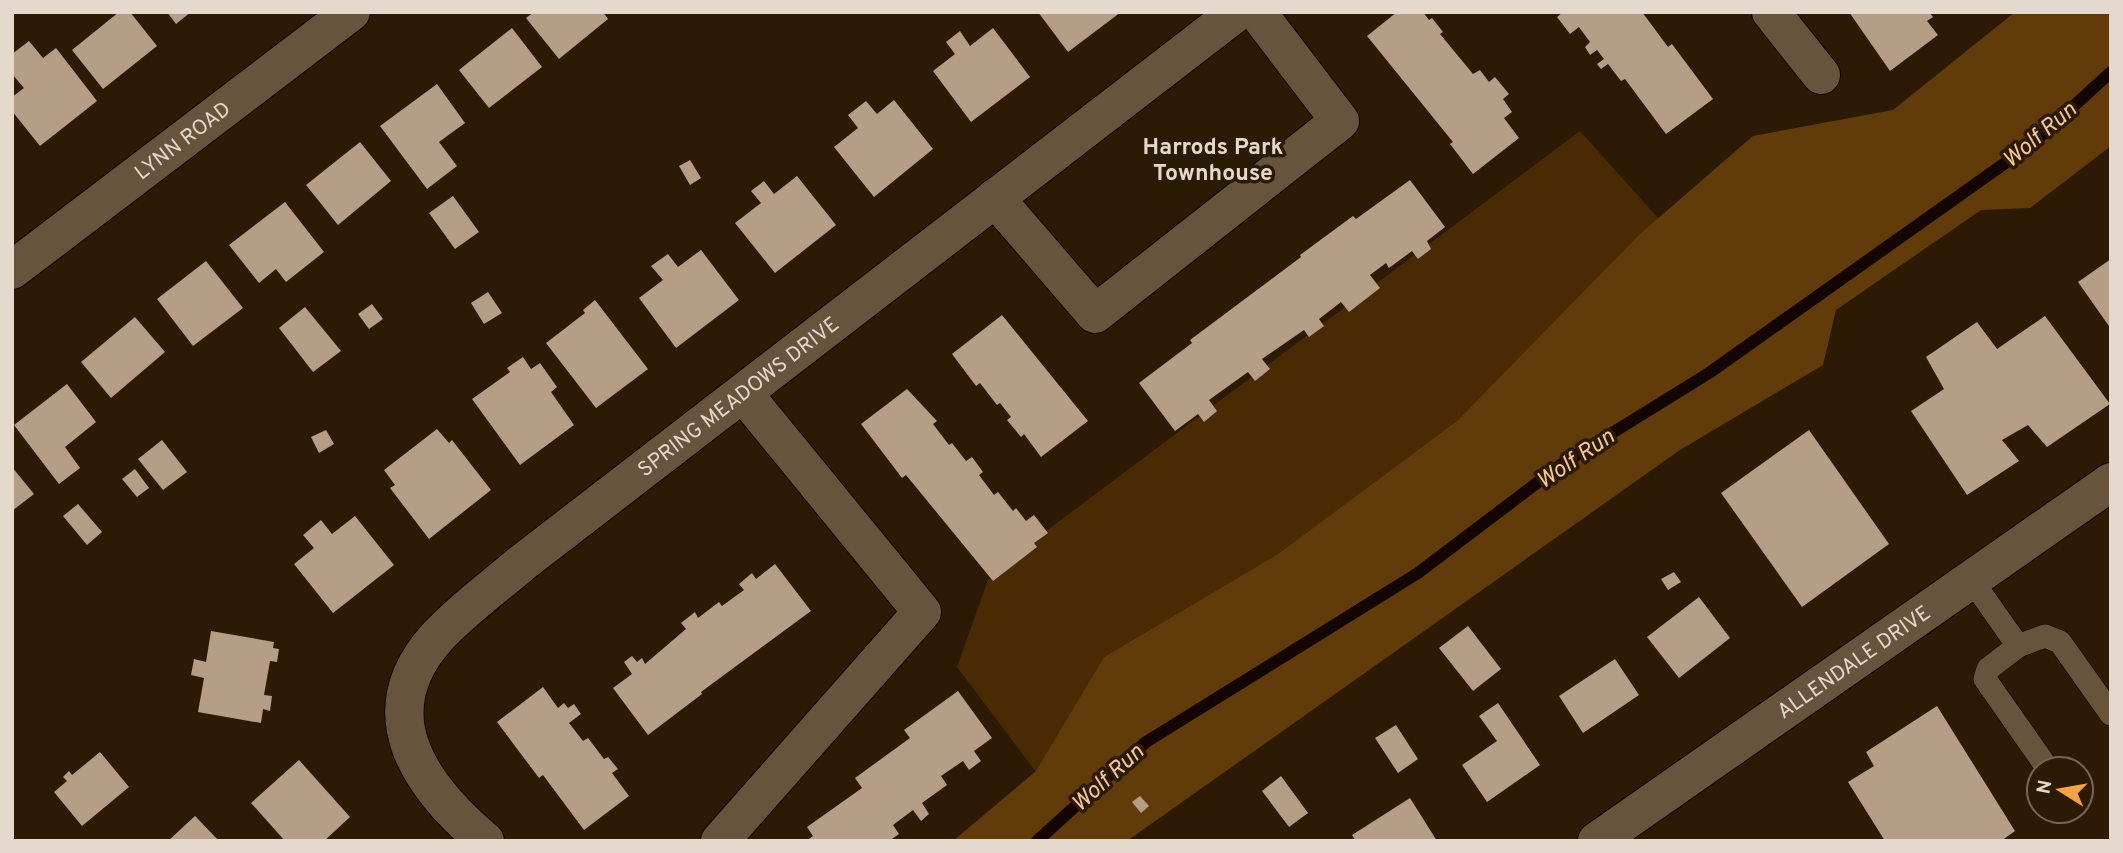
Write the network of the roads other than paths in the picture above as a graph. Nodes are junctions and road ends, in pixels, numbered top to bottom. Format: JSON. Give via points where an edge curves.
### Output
{"nodes":[{"id":1,"x":351,"y":12,"type":"edge"},
{"id":2,"x":1237,"y":12,"type":"edge"},
{"id":3,"x":1257,"y":12,"type":"edge"},
{"id":4,"x":1771,"y":12,"type":"edge"},
{"id":5,"x":1821,"y":75,"type":"dead end"},
{"id":6,"x":995,"y":198,"type":"junction"},
{"id":7,"x":12,"y":271,"type":"edge"},
{"id":8,"x":743,"y":393,"type":"junction"},
{"id":9,"x":2111,"y":482,"type":"edge"},
{"id":10,"x":1971,"y":579,"type":"junction"},
{"id":11,"x":2018,"y":646,"type":"junction"},
{"id":12,"x":2111,"y":714,"type":"edge"},
{"id":13,"x":2038,"y":755,"type":"edge"},
{"id":14,"x":485,"y":841,"type":"edge"},
{"id":15,"x":720,"y":841,"type":"edge"},
{"id":16,"x":1597,"y":841,"type":"edge"}],
"edges":[{"from":1,"to":7,"type":"street","name":"LYNN ROAD"},
{"from":2,"to":6,"type":"street","name":"SPRING MEADOWS DRIVE"},
{"from":3,"to":6,"type":"street","via":[[1340,121],[1095,314]]},
{"from":4,"to":5,"type":"street"},
{"from":6,"to":8,"type":"street","name":"SPRING MEADOWS DRIVE"},
{"from":8,"to":14,"type":"street","name":"SPRING MEADOWS DRIVE","via":[[466,610],[436,638],[417,665],[405,697],[404,732],[417,767],[453,814]]},
{"from":8,"to":15,"type":"street","via":[[922,612]]},
{"from":9,"to":10,"type":"street","name":"ALLENDALE DRIVE"},
{"from":10,"to":11,"type":"lane"},
{"from":10,"to":16,"type":"street","name":"ALLENDALE DRIVE"},
{"from":11,"to":12,"type":"lane","via":[[2045,636],[2060,642]]},
{"from":11,"to":13,"type":"lane","via":[[1988,669],[1985,679]]}]}
